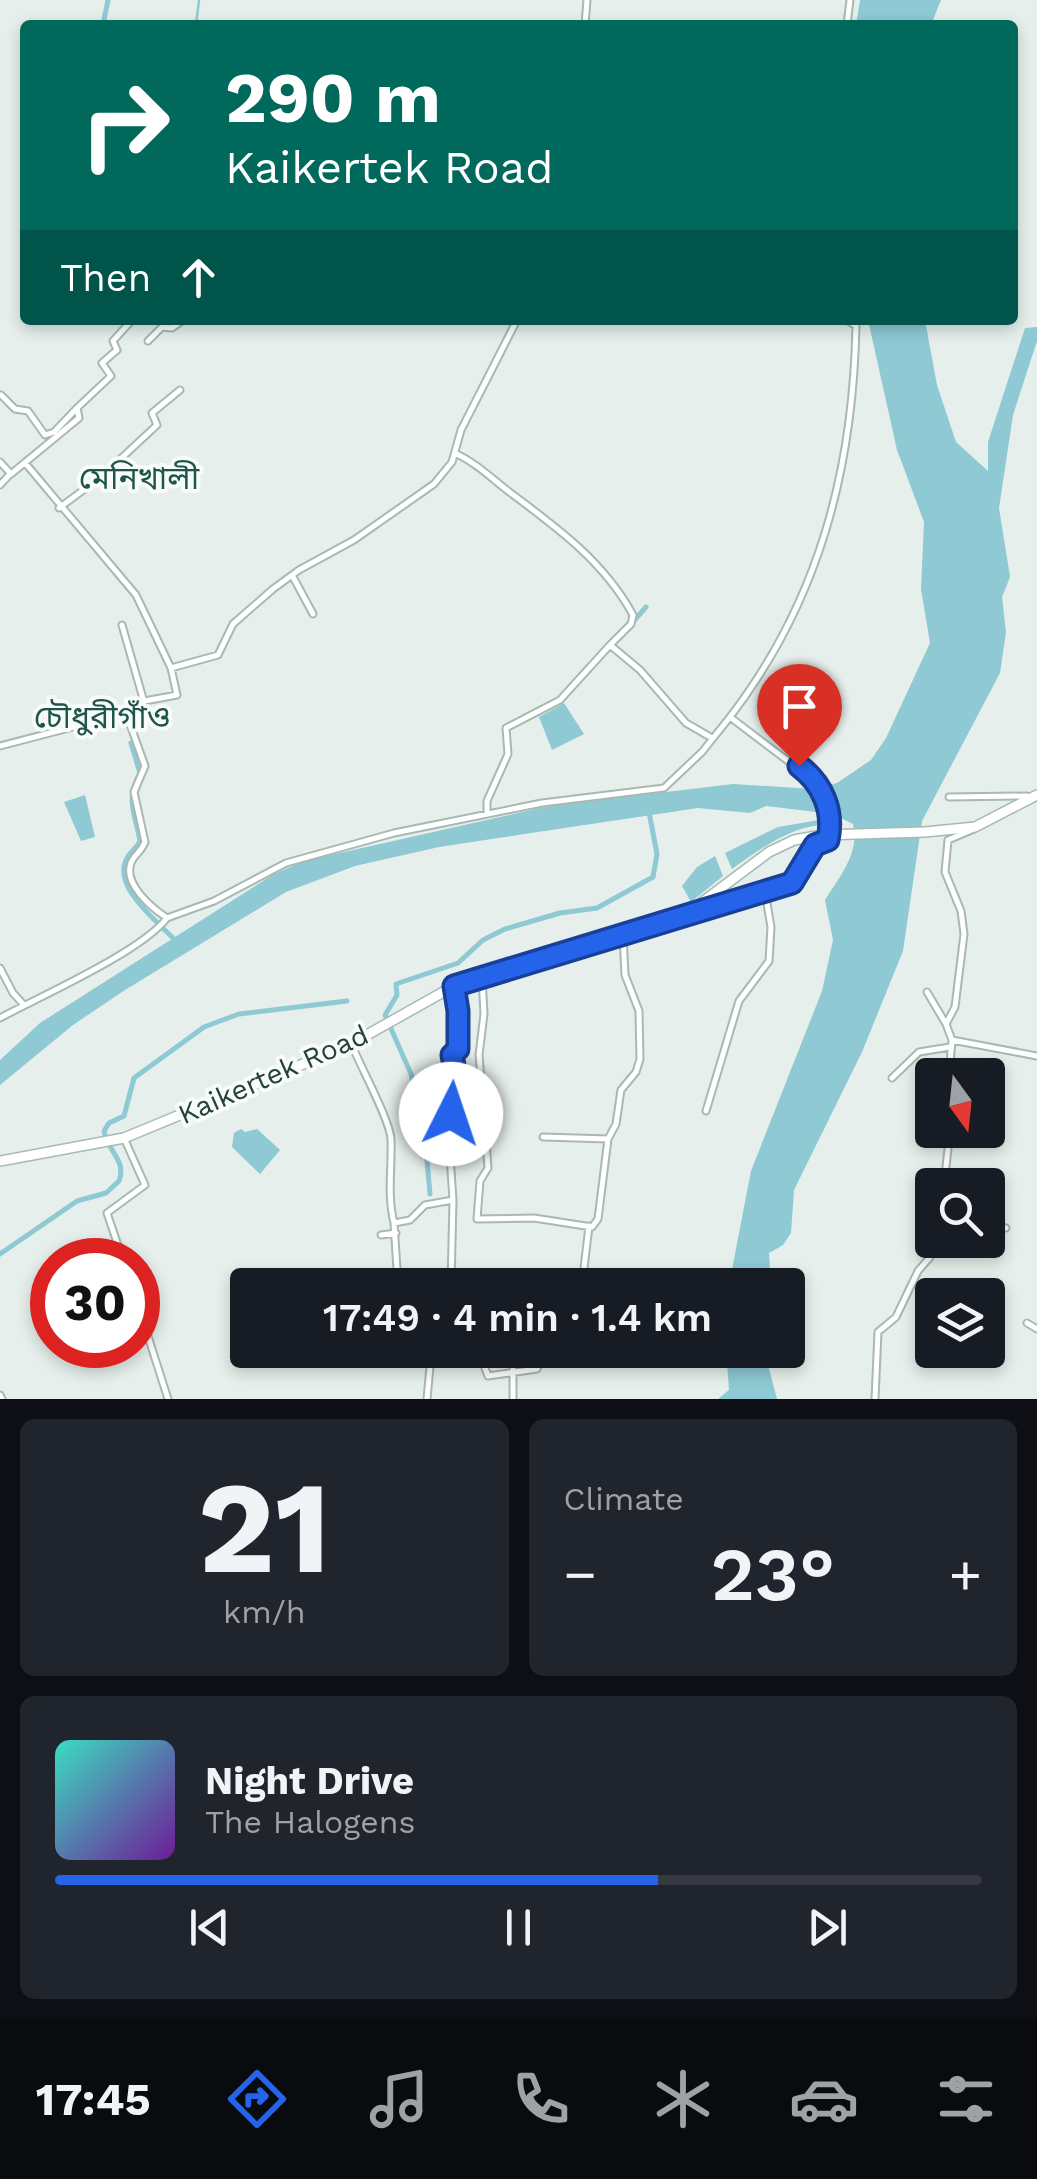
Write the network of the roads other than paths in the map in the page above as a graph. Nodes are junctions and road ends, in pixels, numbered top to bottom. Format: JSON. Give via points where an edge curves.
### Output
{"nodes":[{"id":1,"x":127,"y":325,"type":"edge"},
{"id":2,"x":176,"y":325,"type":"edge"},
{"id":3,"x":514,"y":325,"type":"edge"},
{"id":4,"x":854,"y":325,"type":"edge"},
{"id":5,"x":148,"y":340,"type":"dead end"},
{"id":6,"x":180,"y":390,"type":"dead end"},
{"id":7,"x":1,"y":395,"type":"edge"},
{"id":8,"x":77,"y":408,"type":"junction"},
{"id":9,"x":455,"y":453,"type":"junction"},
{"id":10,"x":0,"y":462,"type":"edge"},
{"id":11,"x":26,"y":464,"type":"junction"},
{"id":12,"x":11,"y":473,"type":"junction"},
{"id":13,"x":0,"y":485,"type":"edge"},
{"id":14,"x":59,"y":508,"type":"junction"},
{"id":15,"x":292,"y":575,"type":"junction"},
{"id":16,"x":313,"y":614,"type":"dead end"},
{"id":17,"x":122,"y":625,"type":"dead end"},
{"id":18,"x":612,"y":647,"type":"junction"},
{"id":19,"x":171,"y":668,"type":"junction"},
{"id":20,"x":144,"y":702,"type":"junction"},
{"id":21,"x":126,"y":713,"type":"junction"},
{"id":22,"x":730,"y":717,"type":"junction"},
{"id":23,"x":712,"y":738,"type":"junction"},
{"id":24,"x":0,"y":745,"type":"edge"},
{"id":25,"x":1034,"y":796,"type":"edge"},
{"id":26,"x":949,"y":797,"type":"dead end"},
{"id":27,"x":488,"y":815,"type":"junction"},
{"id":28,"x":975,"y":827,"type":"junction"},
{"id":29,"x":765,"y":892,"type":"junction"},
{"id":30,"x":166,"y":919,"type":"junction"},
{"id":31,"x":677,"y":920,"type":"junction"},
{"id":32,"x":623,"y":936,"type":"junction"},
{"id":33,"x":0,"y":968,"type":"edge"},
{"id":34,"x":482,"y":976,"type":"junction"},
{"id":35,"x":454,"y":986,"type":"junction"},
{"id":36,"x":927,"y":992,"type":"dead end"},
{"id":37,"x":24,"y":1005,"type":"junction"},
{"id":38,"x":0,"y":1018,"type":"edge"},
{"id":39,"x":946,"y":1024,"type":"junction"},
{"id":40,"x":352,"y":1044,"type":"junction"},
{"id":41,"x":951,"y":1044,"type":"junction"},
{"id":42,"x":1037,"y":1056,"type":"edge"},
{"id":43,"x":950,"y":1058,"type":"edge"},
{"id":44,"x":892,"y":1078,"type":"dead end"},
{"id":45,"x":706,"y":1111,"type":"dead end"},
{"id":46,"x":544,"y":1138,"type":"dead end"},
{"id":47,"x":122,"y":1139,"type":"junction"},
{"id":48,"x":608,"y":1139,"type":"junction"},
{"id":49,"x":0,"y":1161,"type":"edge"},
{"id":50,"x":453,"y":1200,"type":"junction"},
{"id":51,"x":394,"y":1223,"type":"junction"},
{"id":52,"x":589,"y":1226,"type":"junction"},
{"id":53,"x":396,"y":1233,"type":"junction"},
{"id":54,"x":382,"y":1235,"type":"dead end"},
{"id":55,"x":116,"y":1238,"type":"edge"},
{"id":56,"x":929,"y":1258,"type":"edge"},
{"id":57,"x":397,"y":1268,"type":"edge"},
{"id":58,"x":451,"y":1268,"type":"edge"},
{"id":59,"x":584,"y":1268,"type":"edge"},
{"id":60,"x":1027,"y":1323,"type":"dead end"},
{"id":61,"x":1037,"y":1329,"type":"edge"},
{"id":62,"x":158,"y":1368,"type":"edge"},
{"id":63,"x":428,"y":1368,"type":"edge"},
{"id":64,"x":485,"y":1368,"type":"edge"},
{"id":65,"x":537,"y":1368,"type":"edge"},
{"id":66,"x":513,"y":1370,"type":"junction"},
{"id":67,"x":168,"y":1399,"type":"edge"},
{"id":68,"x":427,"y":1399,"type":"edge"},
{"id":69,"x":513,"y":1399,"type":"edge"},
{"id":70,"x":875,"y":1399,"type":"edge"}],
"edges":[{"from":1,"to":8,"type":"street","via":[[113,341],[116,352],[102,363],[111,376]]},
{"from":2,"to":5,"type":"street"},
{"from":3,"to":9,"type":"street"},
{"from":4,"to":22,"type":"street","via":[[854,411],[829,521],[794,614]]},
{"from":6,"to":14,"type":"street","via":[[152,413],[157,425]]},
{"from":7,"to":8,"type":"street","via":[[28,411],[45,435]]},
{"from":8,"to":11,"type":"street","via":[[79,418]]},
{"from":9,"to":15,"type":"street","via":[[423,495]]},
{"from":9,"to":18,"type":"street","via":[[546,516],[603,570],[634,616]]},
{"from":10,"to":12,"type":"street"},
{"from":11,"to":12,"type":"street"},
{"from":11,"to":14,"type":"street"},
{"from":12,"to":13,"type":"street"},
{"from":14,"to":19,"type":"street","via":[[136,594]]},
{"from":15,"to":16,"type":"street"},
{"from":15,"to":19,"type":"street","via":[[234,624],[218,655]]},
{"from":17,"to":20,"type":"street"},
{"from":18,"to":23,"type":"street","via":[[686,723]]},
{"from":18,"to":27,"type":"street","via":[[560,700],[506,728],[508,754],[487,801]]},
{"from":19,"to":20,"type":"street","via":[[177,694]]},
{"from":20,"to":21,"type":"street"},
{"from":21,"to":24,"type":"street"},
{"from":21,"to":30,"type":"street","via":[[145,766],[134,792],[145,842],[131,873],[142,898]]},
{"from":22,"to":23,"type":"street"},
{"from":22,"to":29,"type":"street","via":[[818,783],[831,817],[828,840],[815,845],[794,882]]},
{"from":23,"to":27,"type":"street","via":[[664,788]]},
{"from":25,"to":26,"type":"street"},
{"from":25,"to":28,"type":"main road","name":"Kaikertek Road"},
{"from":27,"to":30,"type":"street","via":[[296,860]]},
{"from":28,"to":31,"type":"main road","name":"Kaikertek Road","bridge":true,"via":[[794,840]]},
{"from":28,"to":39,"type":"street","via":[[948,840],[945,872],[964,934],[955,1007]]},
{"from":29,"to":31,"type":"street"},
{"from":29,"to":45,"type":"street","via":[[768,961],[738,1001]]},
{"from":30,"to":37,"type":"street"},
{"from":31,"to":32,"type":"main road","name":"Kaikertek Road"},
{"from":32,"to":34,"type":"main road","name":"Kaikertek Road"},
{"from":32,"to":48,"type":"street","via":[[626,976],[639,1011],[640,1059],[621,1090]]},
{"from":33,"to":37,"type":"street"},
{"from":34,"to":35,"type":"main road","name":"Kaikertek Road"},
{"from":34,"to":52,"type":"street","via":[[488,1168],[480,1181],[477,1219]]},
{"from":35,"to":40,"type":"main road","name":"Kaikertek Road"},
{"from":35,"to":50,"type":"street"},
{"from":36,"to":39,"type":"street"},
{"from":37,"to":38,"type":"street"},
{"from":39,"to":41,"type":"street"},
{"from":40,"to":47,"type":"main road","name":"Kaikertek Road"},
{"from":40,"to":51,"type":"street","via":[[391,1138]]},
{"from":41,"to":42,"type":"street"},
{"from":41,"to":43,"type":"street"},
{"from":41,"to":44,"type":"street","via":[[918,1052]]},
{"from":46,"to":48,"type":"street"},
{"from":47,"to":49,"type":"main road","name":"Kaikertek Road"},
{"from":47,"to":55,"type":"street","via":[[145,1185],[107,1213]]},
{"from":48,"to":52,"type":"street","via":[[598,1219]]},
{"from":50,"to":51,"type":"street","via":[[425,1205],[410,1220]]},
{"from":50,"to":58,"type":"street"},
{"from":51,"to":53,"type":"street"},
{"from":52,"to":59,"type":"street"},
{"from":53,"to":54,"type":"street"},
{"from":53,"to":57,"type":"street"},
{"from":56,"to":70,"type":"street","via":[[896,1317],[878,1332]]},
{"from":60,"to":61,"type":"street"},
{"from":62,"to":67,"type":"street"},
{"from":63,"to":68,"type":"street"},
{"from":64,"to":66,"type":"street","via":[[488,1376]]},
{"from":65,"to":66,"type":"street"},
{"from":66,"to":69,"type":"street"}]}
